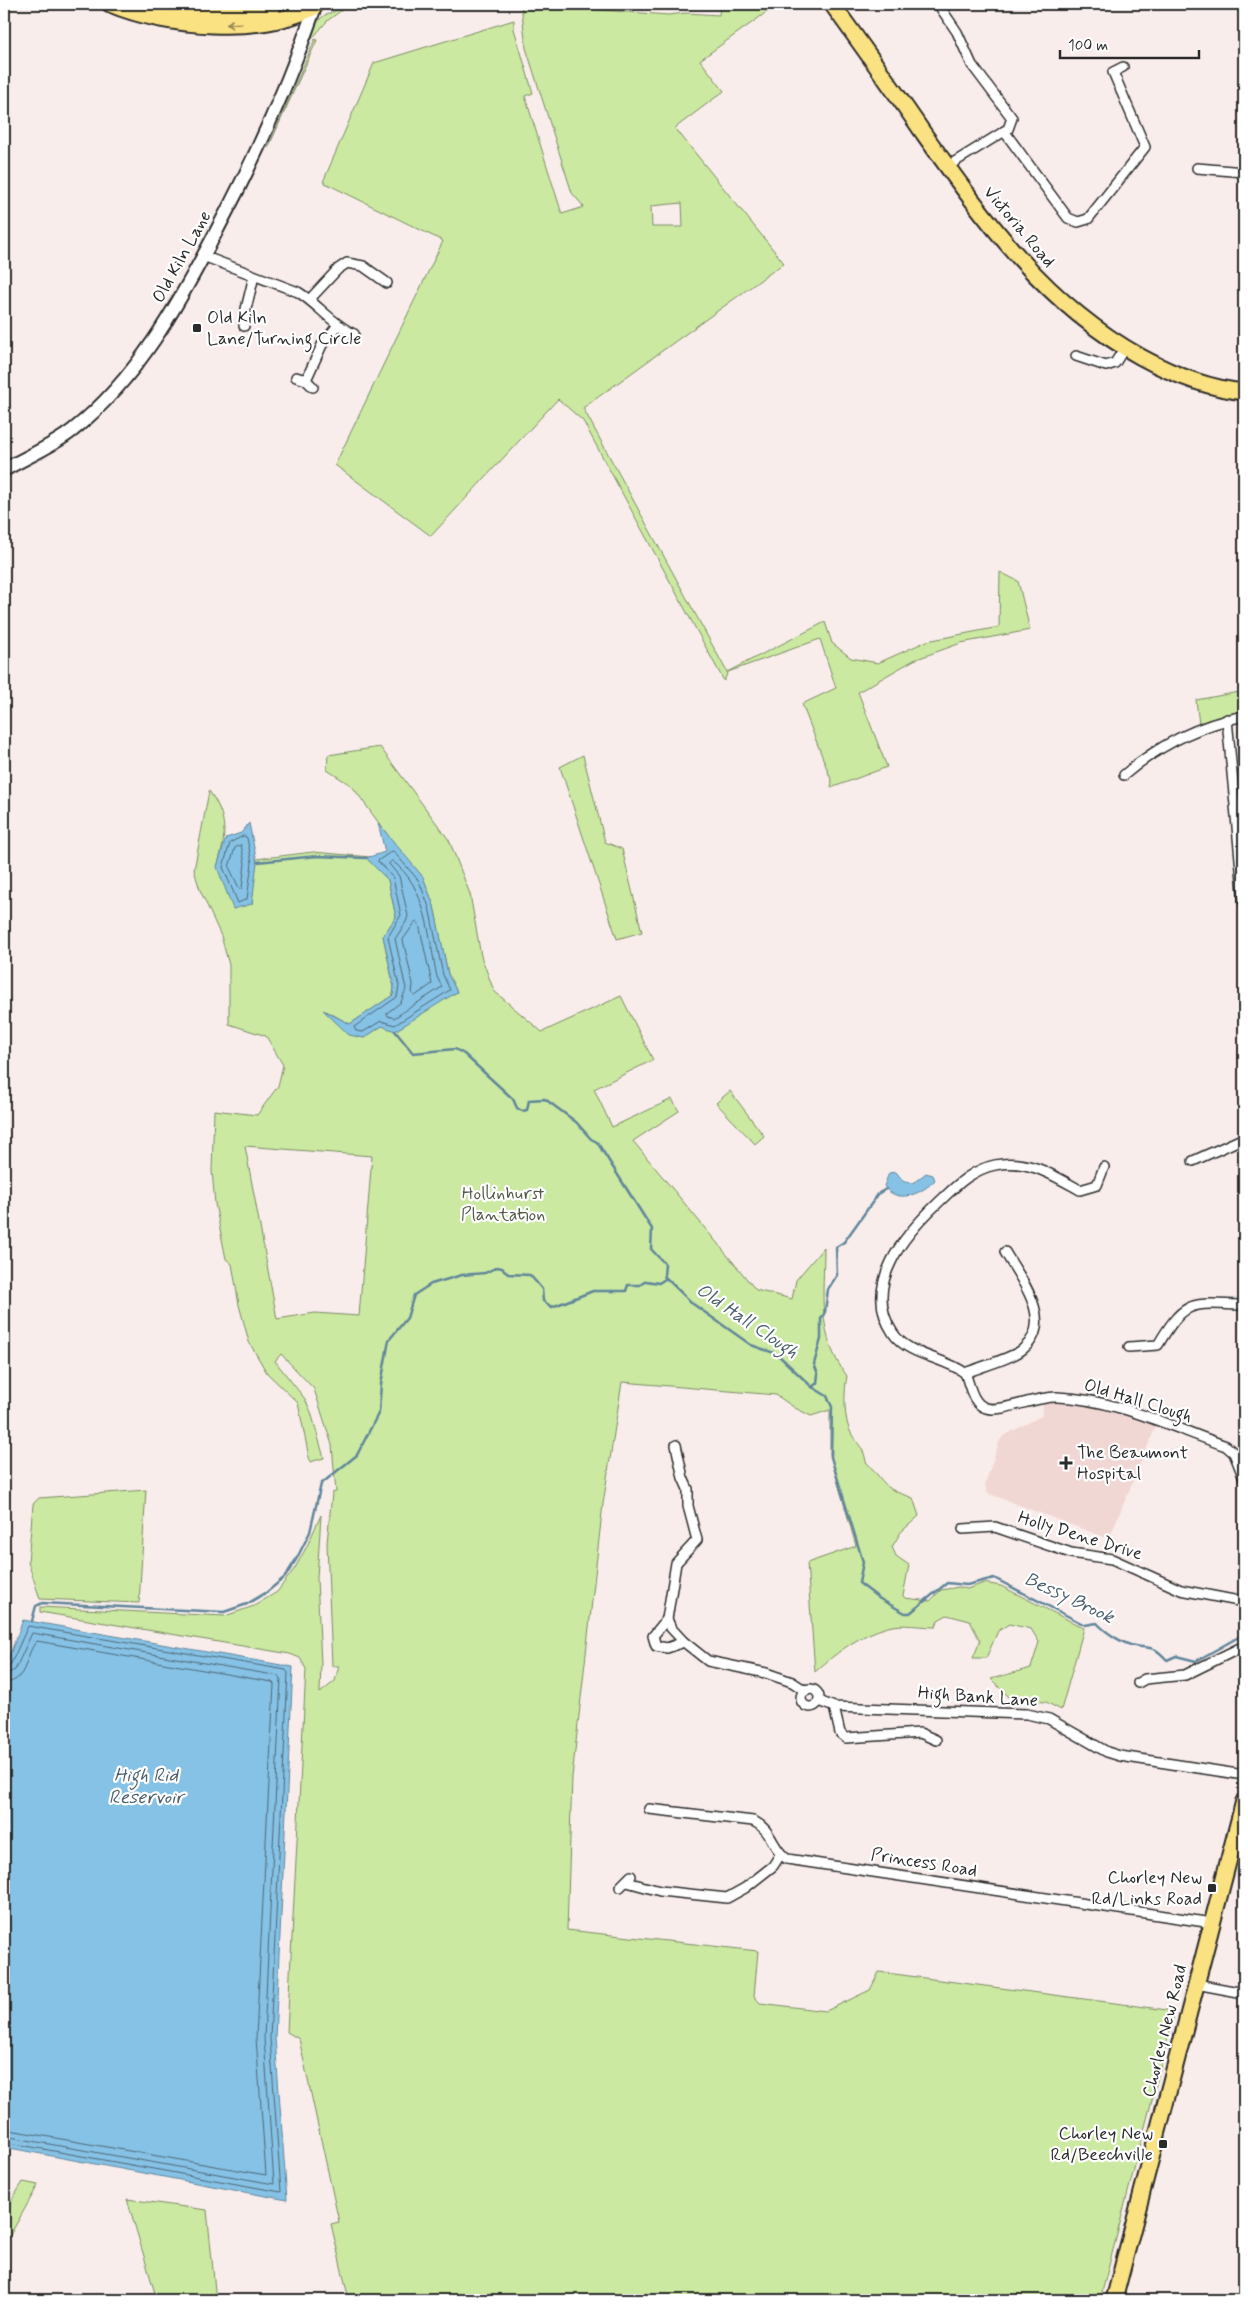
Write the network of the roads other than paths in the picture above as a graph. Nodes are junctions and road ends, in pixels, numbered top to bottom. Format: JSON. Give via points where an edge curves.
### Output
{"nodes":[{"id":1,"x":110,"y":4,"type":"edge"},
{"id":2,"x":150,"y":4,"type":"edge"},
{"id":3,"x":832,"y":4,"type":"edge"},
{"id":4,"x":938,"y":4,"type":"edge"},
{"id":5,"x":319,"y":5,"type":"edge"},
{"id":6,"x":1123,"y":67,"type":"dead end"},
{"id":7,"x":1004,"y":131,"type":"junction"},
{"id":8,"x":948,"y":166,"type":"junction"},
{"id":9,"x":1197,"y":168,"type":"dead end"},
{"id":10,"x":1244,"y":172,"type":"edge"},
{"id":11,"x":203,"y":256,"type":"junction"},
{"id":12,"x":254,"y":276,"type":"junction"},
{"id":13,"x":387,"y":283,"type":"dead end"},
{"id":14,"x":310,"y":299,"type":"junction"},
{"id":15,"x":338,"y":325,"type":"junction"},
{"id":16,"x":244,"y":326,"type":"dead end"},
{"id":17,"x":354,"y":334,"type":"dead end"},
{"id":18,"x":1124,"y":348,"type":"junction"},
{"id":19,"x":1076,"y":355,"type":"dead end"},
{"id":20,"x":296,"y":377,"type":"dead end"},
{"id":21,"x":1244,"y":392,"type":"edge"},
{"id":22,"x":4,"y":470,"type":"edge"},
{"id":23,"x":1244,"y":716,"type":"edge"},
{"id":24,"x":1227,"y":719,"type":"junction"},
{"id":25,"x":1124,"y":775,"type":"dead end"},
{"id":26,"x":1244,"y":902,"type":"edge"},
{"id":27,"x":1244,"y":1138,"type":"edge"},
{"id":28,"x":1193,"y":1161,"type":"dead end"},
{"id":29,"x":1104,"y":1167,"type":"dead end"},
{"id":30,"x":1005,"y":1252,"type":"dead end"},
{"id":31,"x":1244,"y":1305,"type":"edge"},
{"id":32,"x":1130,"y":1347,"type":"dead end"},
{"id":33,"x":965,"y":1373,"type":"junction"},
{"id":34,"x":676,"y":1446,"type":"dead end"},
{"id":35,"x":1244,"y":1478,"type":"edge"},
{"id":36,"x":963,"y":1529,"type":"dead end"},
{"id":37,"x":1244,"y":1602,"type":"edge"},
{"id":38,"x":667,"y":1619,"type":"junction"},
{"id":39,"x":684,"y":1642,"type":"junction"},
{"id":40,"x":1244,"y":1646,"type":"edge"},
{"id":41,"x":1136,"y":1684,"type":"dead end"},
{"id":42,"x":806,"y":1690,"type":"junction"},
{"id":43,"x":819,"y":1700,"type":"junction"},
{"id":44,"x":834,"y":1707,"type":"junction"},
{"id":45,"x":936,"y":1740,"type":"dead end"},
{"id":46,"x":1244,"y":1775,"type":"edge"},
{"id":47,"x":1244,"y":1801,"type":"edge"},
{"id":48,"x":649,"y":1809,"type":"dead end"},
{"id":49,"x":780,"y":1855,"type":"junction"},
{"id":50,"x":626,"y":1882,"type":"dead end"},
{"id":51,"x":1212,"y":1923,"type":"junction"},
{"id":52,"x":1196,"y":1984,"type":"junction"},
{"id":53,"x":1244,"y":1993,"type":"edge"},
{"id":54,"x":1114,"y":2300,"type":"edge"}],
"edges":[{"from":5,"to":1,"type":"highway","one_way":true,"via":[[299,15],[275,21],[231,24],[154,18]]},
{"from":2,"to":5,"type":"highway","via":[[197,12],[254,12]]},
{"from":3,"to":8,"type":"highway","name":"Victoria Road"},
{"from":4,"to":7,"type":"street","via":[[957,32],[972,65],[1011,114],[1010,126]]},
{"from":5,"to":11,"type":"main road","name":"Old Kiln Lane","via":[[286,86]]},
{"from":6,"to":7,"type":"street","via":[[1112,72],[1145,147],[1088,219],[1078,222],[1068,218]]},
{"from":7,"to":8,"type":"street"},
{"from":8,"to":18,"type":"highway","name":"Victoria Road","via":[[1019,259],[1055,297]]},
{"from":9,"to":10,"type":"street"},
{"from":11,"to":12,"type":"street"},
{"from":11,"to":22,"type":"main road","name":"Old Kiln Lane","via":[[156,339],[108,398],[73,430]]},
{"from":12,"to":14,"type":"street"},
{"from":12,"to":16,"type":"street","via":[[242,308]]},
{"from":13,"to":14,"type":"street","via":[[378,272],[347,263]]},
{"from":14,"to":15,"type":"street"},
{"from":15,"to":17,"type":"street"},
{"from":15,"to":20,"type":"street","via":[[322,345],[309,384]]},
{"from":18,"to":19,"type":"street","via":[[1115,363],[1106,366]]},
{"from":18,"to":21,"type":"highway","name":"Victoria Road","via":[[1195,382]]},
{"from":23,"to":24,"type":"street"},
{"from":24,"to":25,"type":"street","via":[[1171,740]]},
{"from":24,"to":26,"type":"street"},
{"from":27,"to":28,"type":"street"},
{"from":29,"to":33,"type":"street","via":[[1097,1185],[1080,1190],[1036,1167],[1004,1164],[983,1168],[964,1179],[904,1238],[886,1278],[884,1304],[889,1326],[904,1344],[948,1362]]},
{"from":30,"to":33,"type":"street","via":[[1035,1307],[1035,1330],[1023,1350]]},
{"from":31,"to":32,"type":"street","via":[[1192,1306],[1172,1320],[1158,1345]]},
{"from":33,"to":35,"type":"street","name":"Old Hall Clough","via":[[975,1401],[984,1408],[996,1409],[1048,1397],[1086,1399],[1226,1446],[1234,1453]]},
{"from":34,"to":38,"type":"street","via":[[697,1540],[676,1563]]},
{"from":36,"to":37,"type":"street","name":"Holly Dene Drive","via":[[995,1527],[1072,1553],[1112,1559],[1181,1590]]},
{"from":38,"to":39,"type":"street","name":"High Bank Lane"},
{"from":38,"to":39,"type":"street","via":[[653,1636],[656,1646],[667,1648]]},
{"from":39,"to":42,"type":"street","name":"High Bank Lane","via":[[708,1661],[766,1673]]},
{"from":40,"to":41,"type":"street","via":[[1185,1675],[1145,1679]]},
{"from":42,"to":43,"type":"street","name":"High Bank Lane","via":[[814,1690]]},
{"from":42,"to":43,"type":"street","name":"High Bank Lane","via":[[801,1698],[805,1706],[814,1707]]},
{"from":43,"to":44,"type":"street","name":"High Bank Lane"},
{"from":44,"to":45,"type":"street","via":[[840,1733],[846,1738],[920,1734]]},
{"from":44,"to":46,"type":"street","name":"High Bank Lane","via":[[1027,1714],[1048,1719],[1120,1756]]},
{"from":47,"to":51,"type":"highway","name":"Chorley New Road"},
{"from":48,"to":49,"type":"street","via":[[753,1821],[767,1830]]},
{"from":49,"to":50,"type":"street","via":[[746,1888],[727,1898],[660,1891]]},
{"from":49,"to":51,"type":"street","name":"Princess Road","via":[[787,1859]]},
{"from":51,"to":52,"type":"highway","name":"Chorley New Road"},
{"from":52,"to":53,"type":"street"},
{"from":52,"to":54,"type":"highway","name":"Chorley New Road"}]}
